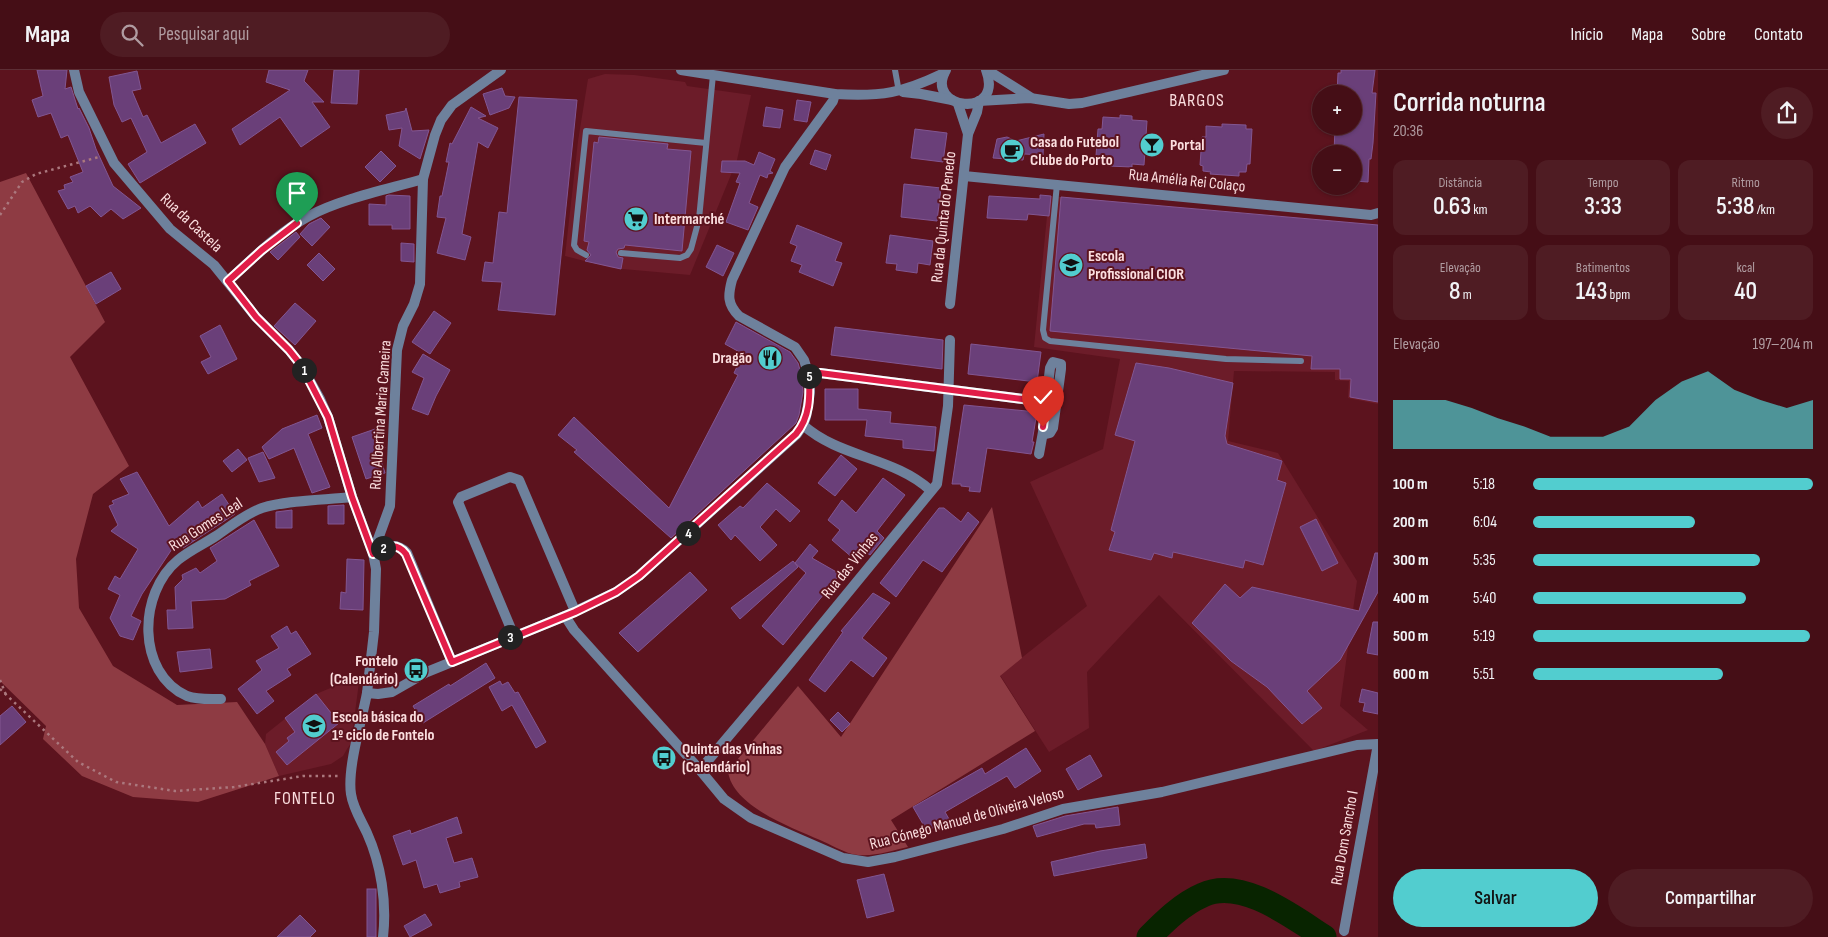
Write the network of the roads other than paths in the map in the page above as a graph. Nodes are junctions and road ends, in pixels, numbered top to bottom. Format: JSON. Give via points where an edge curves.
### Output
{"nodes":[{"id":1,"x":74,"y":70,"type":"edge"},
{"id":2,"x":501,"y":70,"type":"edge"},
{"id":3,"x":681,"y":70,"type":"edge"},
{"id":4,"x":894,"y":70,"type":"edge"},
{"id":5,"x":987,"y":70,"type":"edge"},
{"id":6,"x":1224,"y":70,"type":"edge"},
{"id":7,"x":945,"y":72,"type":"edge"},
{"id":8,"x":713,"y":75,"type":"junction"},
{"id":9,"x":900,"y":92,"type":"junction"},
{"id":10,"x":835,"y":94,"type":"junction"},
{"id":11,"x":1030,"y":98,"type":"junction"},
{"id":12,"x":979,"y":101,"type":"junction"},
{"id":13,"x":955,"y":102,"type":"junction"},
{"id":14,"x":968,"y":134,"type":"junction"},
{"id":15,"x":706,"y":142,"type":"junction"},
{"id":16,"x":964,"y":176,"type":"junction"},
{"id":17,"x":423,"y":180,"type":"junction"},
{"id":18,"x":1057,"y":184,"type":"junction"},
{"id":19,"x":1378,"y":213,"type":"edge"},
{"id":20,"x":621,"y":253,"type":"dead end"},
{"id":21,"x":586,"y":255,"type":"dead end"},
{"id":22,"x":228,"y":281,"type":"junction"},
{"id":23,"x":950,"y":304,"type":"dead end"},
{"id":24,"x":950,"y":340,"type":"dead end"},
{"id":25,"x":1301,"y":361,"type":"dead end"},
{"id":26,"x":809,"y":376,"type":"junction"},
{"id":27,"x":948,"y":388,"type":"junction"},
{"id":28,"x":1046,"y":402,"type":"junction"},
{"id":29,"x":804,"y":425,"type":"junction"},
{"id":30,"x":1043,"y":432,"type":"junction"},
{"id":31,"x":1039,"y":454,"type":"dead end"},
{"id":32,"x":930,"y":490,"type":"junction"},
{"id":33,"x":352,"y":497,"type":"junction"},
{"id":34,"x":373,"y":554,"type":"junction"},
{"id":35,"x":570,"y":614,"type":"junction"},
{"id":36,"x":514,"y":636,"type":"junction"},
{"id":37,"x":452,"y":662,"type":"junction"},
{"id":38,"x":367,"y":693,"type":"junction"},
{"id":39,"x":221,"y":699,"type":"dead end"},
{"id":40,"x":1378,"y":744,"type":"edge"},
{"id":41,"x":700,"y":770,"type":"junction"},
{"id":42,"x":1344,"y":934,"type":"edge"},
{"id":43,"x":383,"y":937,"type":"edge"}],
"edges":[{"from":1,"to":22,"type":"street","name":"Rua da Castela","via":[[79,92],[110,154],[127,179],[170,229],[214,265]]},
{"from":2,"to":17,"type":"street","name":"Rua Albertina Maria Cameira","via":[[452,105],[435,135]]},
{"from":3,"to":8,"type":"street"},
{"from":4,"to":9,"type":"lane"},
{"from":5,"to":11,"type":"street"},
{"from":5,"to":12,"type":"street","name":"Rua da Quinta do Penedo","via":[[989,86]]},
{"from":6,"to":11,"type":"street","via":[[1092,102],[1069,104]]},
{"from":7,"to":9,"type":"street"},
{"from":7,"to":13,"type":"street","name":"Rua da Quinta do Penedo","via":[[943,88]]},
{"from":8,"to":10,"type":"street"},
{"from":8,"to":15,"type":"lane"},
{"from":9,"to":10,"type":"street"},
{"from":9,"to":13,"type":"street"},
{"from":10,"to":26,"type":"street","via":[[785,166],[728,293],[728,302],[739,316],[796,347]]},
{"from":11,"to":12,"type":"street"},
{"from":12,"to":13,"type":"street","via":[[965,105]]},
{"from":12,"to":14,"type":"street","name":"Rua da Quinta do Penedo"},
{"from":13,"to":14,"type":"street","name":"Rua da Quinta do Penedo"},
{"from":14,"to":16,"type":"street","name":"Rua da Quinta do Penedo"},
{"from":15,"to":20,"type":"lane","via":[[699,219],[690,253],[680,258]]},
{"from":15,"to":21,"type":"lane","via":[[586,131],[574,245]]},
{"from":16,"to":18,"type":"street","name":"Rua Amélia Rei Colaço"},
{"from":16,"to":23,"type":"street","name":"Rua da Quinta do Penedo"},
{"from":17,"to":22,"type":"street","via":[[310,215],[262,250]]},
{"from":17,"to":34,"type":"street","name":"Rua Albertina Maria Cameira","via":[[421,276],[398,350],[390,506]]},
{"from":18,"to":19,"type":"street","name":"Rua Amélia Rei Colaço","via":[[1371,215]]},
{"from":18,"to":25,"type":"lane","via":[[1043,330],[1045,338],[1226,358]]},
{"from":22,"to":33,"type":"street","name":"Rua da Castela","via":[[301,365],[328,417]]},
{"from":24,"to":27,"type":"street","name":"Rua das Vinhas"},
{"from":26,"to":27,"type":"street","via":[[820,373]]},
{"from":26,"to":29,"type":"street","via":[[809,405]]},
{"from":27,"to":28,"type":"street"},
{"from":27,"to":32,"type":"street","name":"Rua das Vinhas","via":[[939,478]]},
{"from":28,"to":30,"type":"street"},
{"from":28,"to":30,"type":"street","via":[[1050,368],[1053,362],[1057,362],[1061,369],[1053,428],[1050,433]]},
{"from":29,"to":32,"type":"street","via":[[835,446],[901,470],[920,480]]},
{"from":29,"to":35,"type":"street","via":[[649,568],[616,592]]},
{"from":30,"to":31,"type":"street"},
{"from":32,"to":41,"type":"street","name":"Rua das Vinhas"},
{"from":33,"to":34,"type":"street","name":"Rua da Castela"},
{"from":33,"to":39,"type":"street","name":"Rua Gomes Leal","via":[[273,506],[253,512],[177,561],[156,587],[151,602],[150,648],[163,677],[188,696]]},
{"from":34,"to":37,"type":"street","via":[[394,545],[406,554]]},
{"from":34,"to":38,"type":"street","via":[[377,586]]},
{"from":35,"to":36,"type":"street"},
{"from":35,"to":36,"type":"street","name":"Rua Cónego Manuel de Oliveira Veloso","via":[[519,480],[510,477],[461,497],[458,502]]},
{"from":35,"to":41,"type":"street","name":"Rua Cónego Manuel de Oliveira Veloso","via":[[574,630]]},
{"from":36,"to":37,"type":"street"},
{"from":37,"to":38,"type":"street","via":[[392,692]]},
{"from":38,"to":43,"type":"street","via":[[350,777],[350,794],[376,855],[381,877]]},
{"from":40,"to":41,"type":"street","name":"Rua Cónego Manuel de Oliveira Veloso","via":[[1357,745],[1162,792],[1063,809],[1003,829],[868,862],[843,858],[752,818],[724,799]]},
{"from":40,"to":42,"type":"street","name":"Rua Dom Sancho I"}]}
